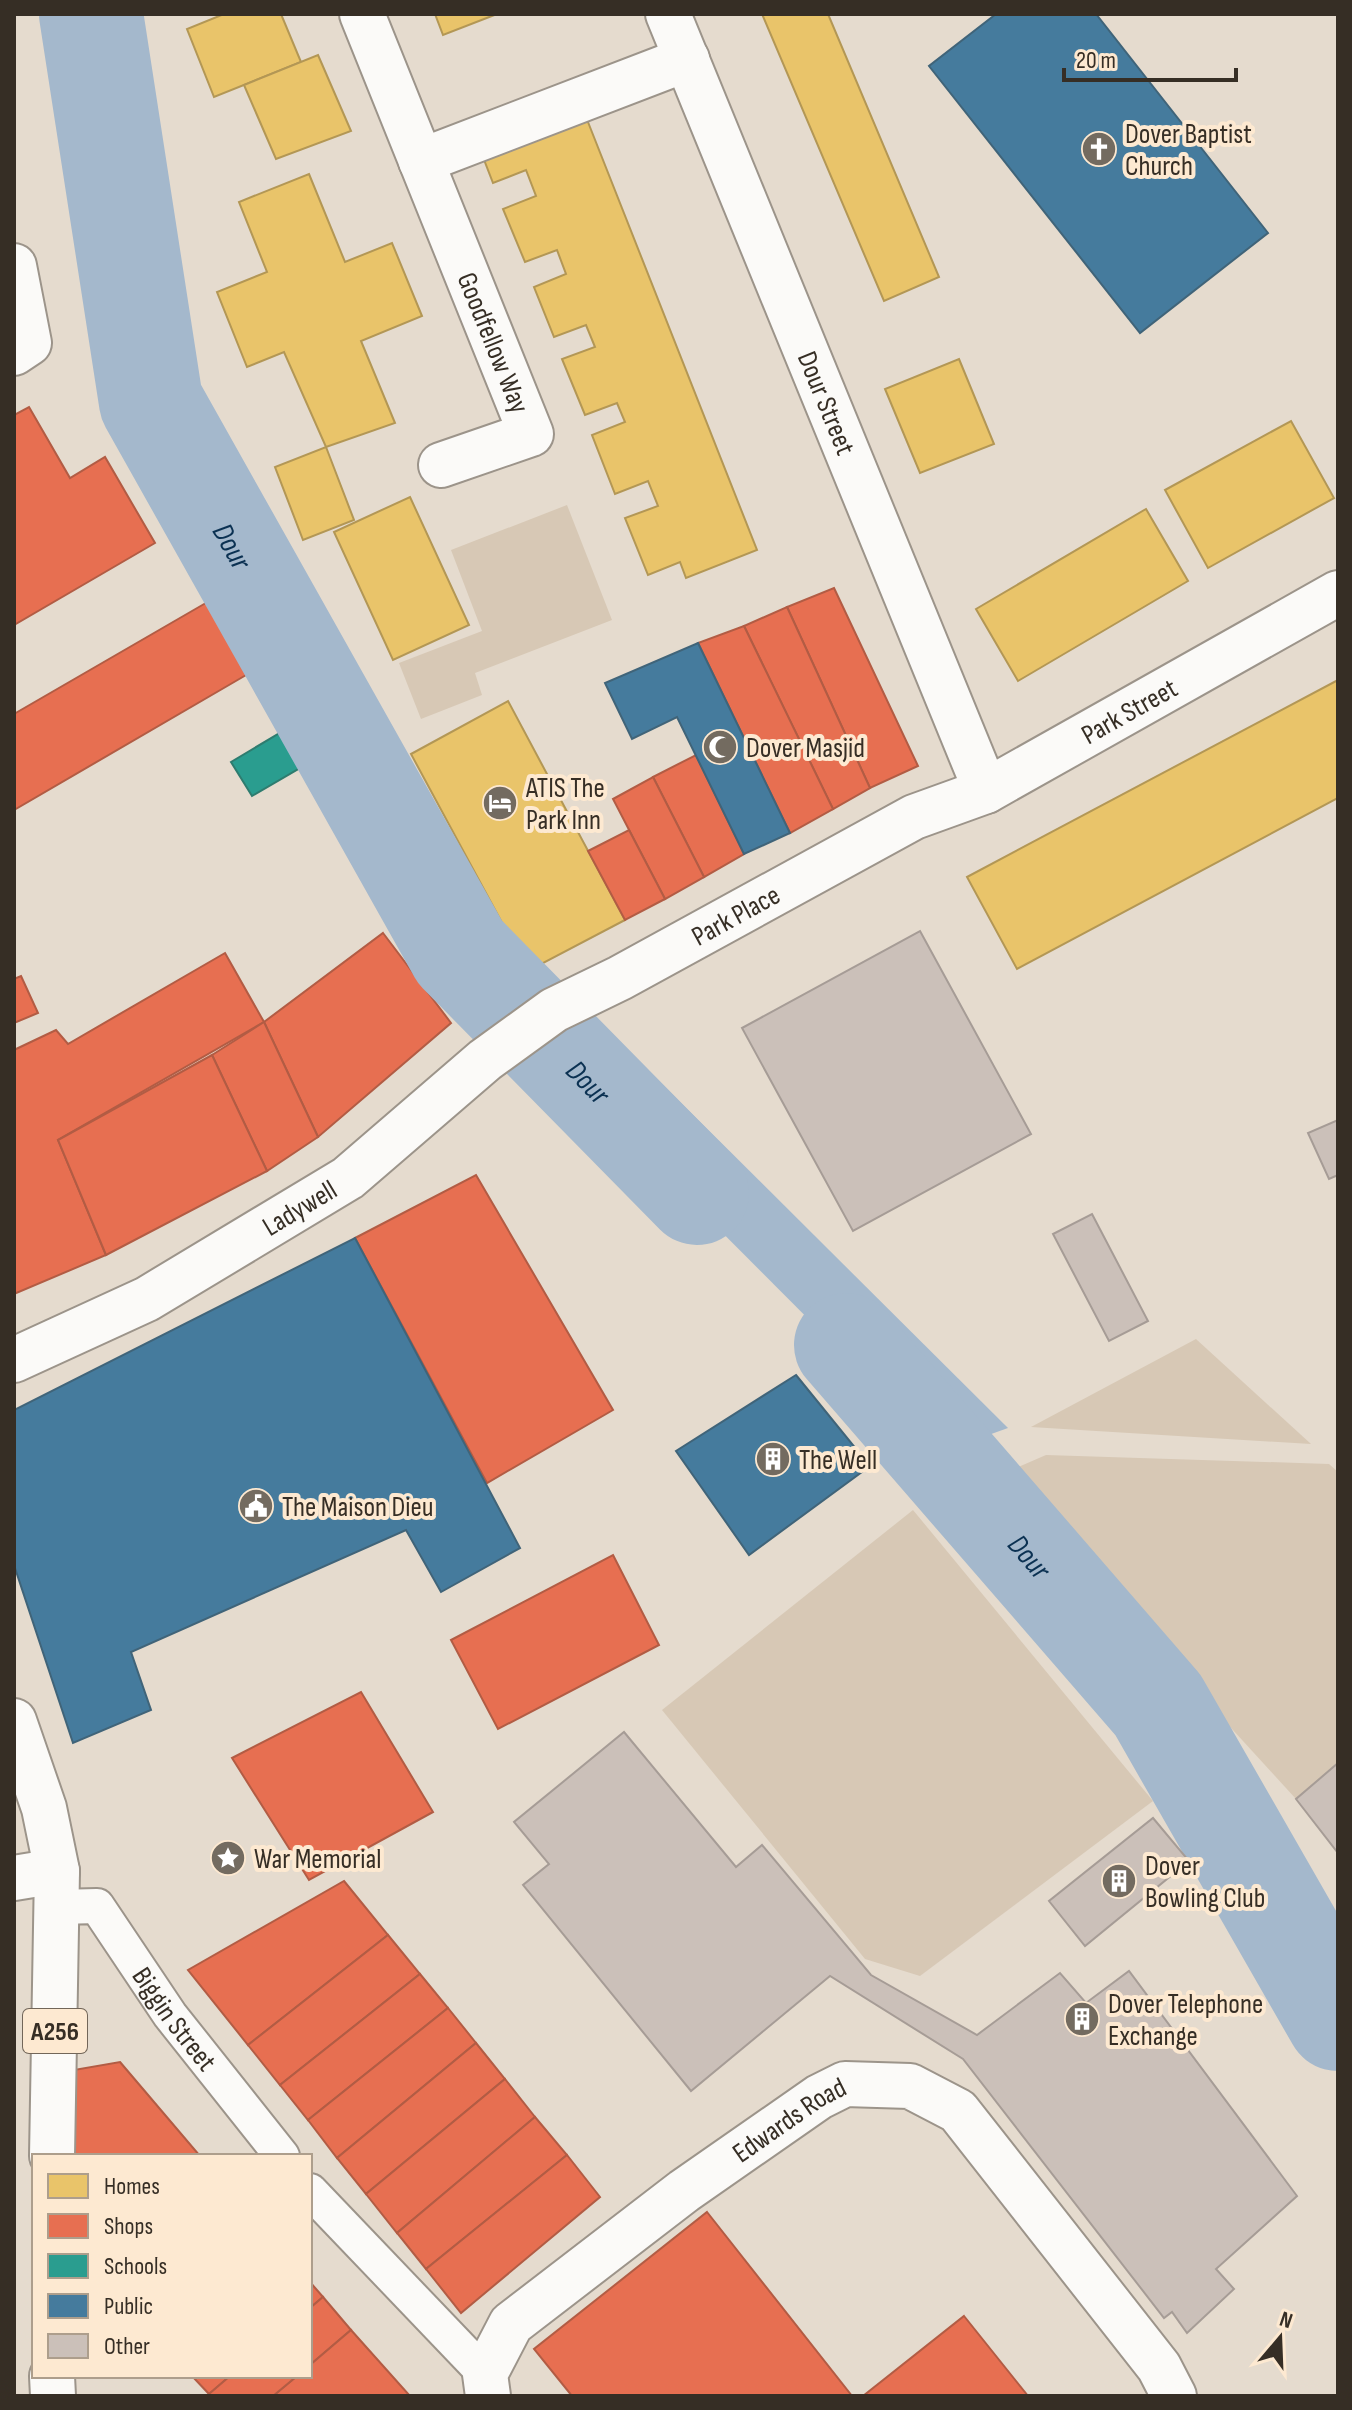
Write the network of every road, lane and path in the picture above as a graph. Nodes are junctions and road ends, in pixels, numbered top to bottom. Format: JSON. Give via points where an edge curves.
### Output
{"nodes":[{"id":1,"x":362,"y":14,"type":"edge"},
{"id":2,"x":668,"y":14,"type":"edge"},
{"id":3,"x":687,"y":59,"type":"junction"},
{"id":4,"x":421,"y":161,"type":"junction"},
{"id":5,"x":14,"y":266,"type":"edge"},
{"id":6,"x":14,"y":353,"type":"edge"},
{"id":7,"x":441,"y":465,"type":"dead end"},
{"id":8,"x":1338,"y":593,"type":"edge"},
{"id":9,"x":986,"y":791,"type":"junction"},
{"id":10,"x":914,"y":817,"type":"joint"},
{"id":11,"x":554,"y":1010,"type":"joint"},
{"id":12,"x":14,"y":1360,"type":"edge"},
{"id":13,"x":14,"y":1721,"type":"edge"},
{"id":14,"x":14,"y":1878,"type":"edge"},
{"id":15,"x":58,"y":1889,"type":"junction"},
{"id":16,"x":52,"y":2154,"type":"edge"},
{"id":17,"x":280,"y":2154,"type":"edge"},
{"id":18,"x":312,"y":2193,"type":"edge"},
{"id":19,"x":487,"y":2385,"type":"edge"},
{"id":20,"x":1174,"y":2396,"type":"edge"}],
"edges":[{"from":1,"to":4,"type":"street","name":"Goodfellow Way"},
{"from":2,"to":3,"type":"street","name":"Dour Street"},
{"from":3,"to":4,"type":"street"},
{"from":3,"to":9,"type":"street","name":"Dour Street"},
{"from":4,"to":7,"type":"street","name":"Goodfellow Way","via":[[531,434]]},
{"from":5,"to":6,"type":"street","via":[[29,343]]},
{"from":8,"to":9,"type":"street","name":"Park Street"},
{"from":9,"to":10,"type":"street","name":"Park Street"},
{"from":10,"to":11,"type":"street","name":"Park Place"},
{"from":11,"to":12,"type":"street","name":"Ladywell","via":[[348,1178],[147,1299]]},
{"from":13,"to":15,"type":"street","number":"A256","via":[[44,1808]]},
{"from":14,"to":15,"type":"street"},
{"from":15,"to":16,"type":"street","number":"A256"},
{"from":15,"to":17,"type":"street","name":"Biggin Street","via":[[97,1906],[170,2015]]},
{"from":18,"to":19,"type":"street"},
{"from":19,"to":20,"type":"street","name":"Edwards Road","via":[[511,2324],[684,2191],[819,2097],[845,2084],[858,2084],[910,2086],[958,2111],[1159,2367]]}]}
